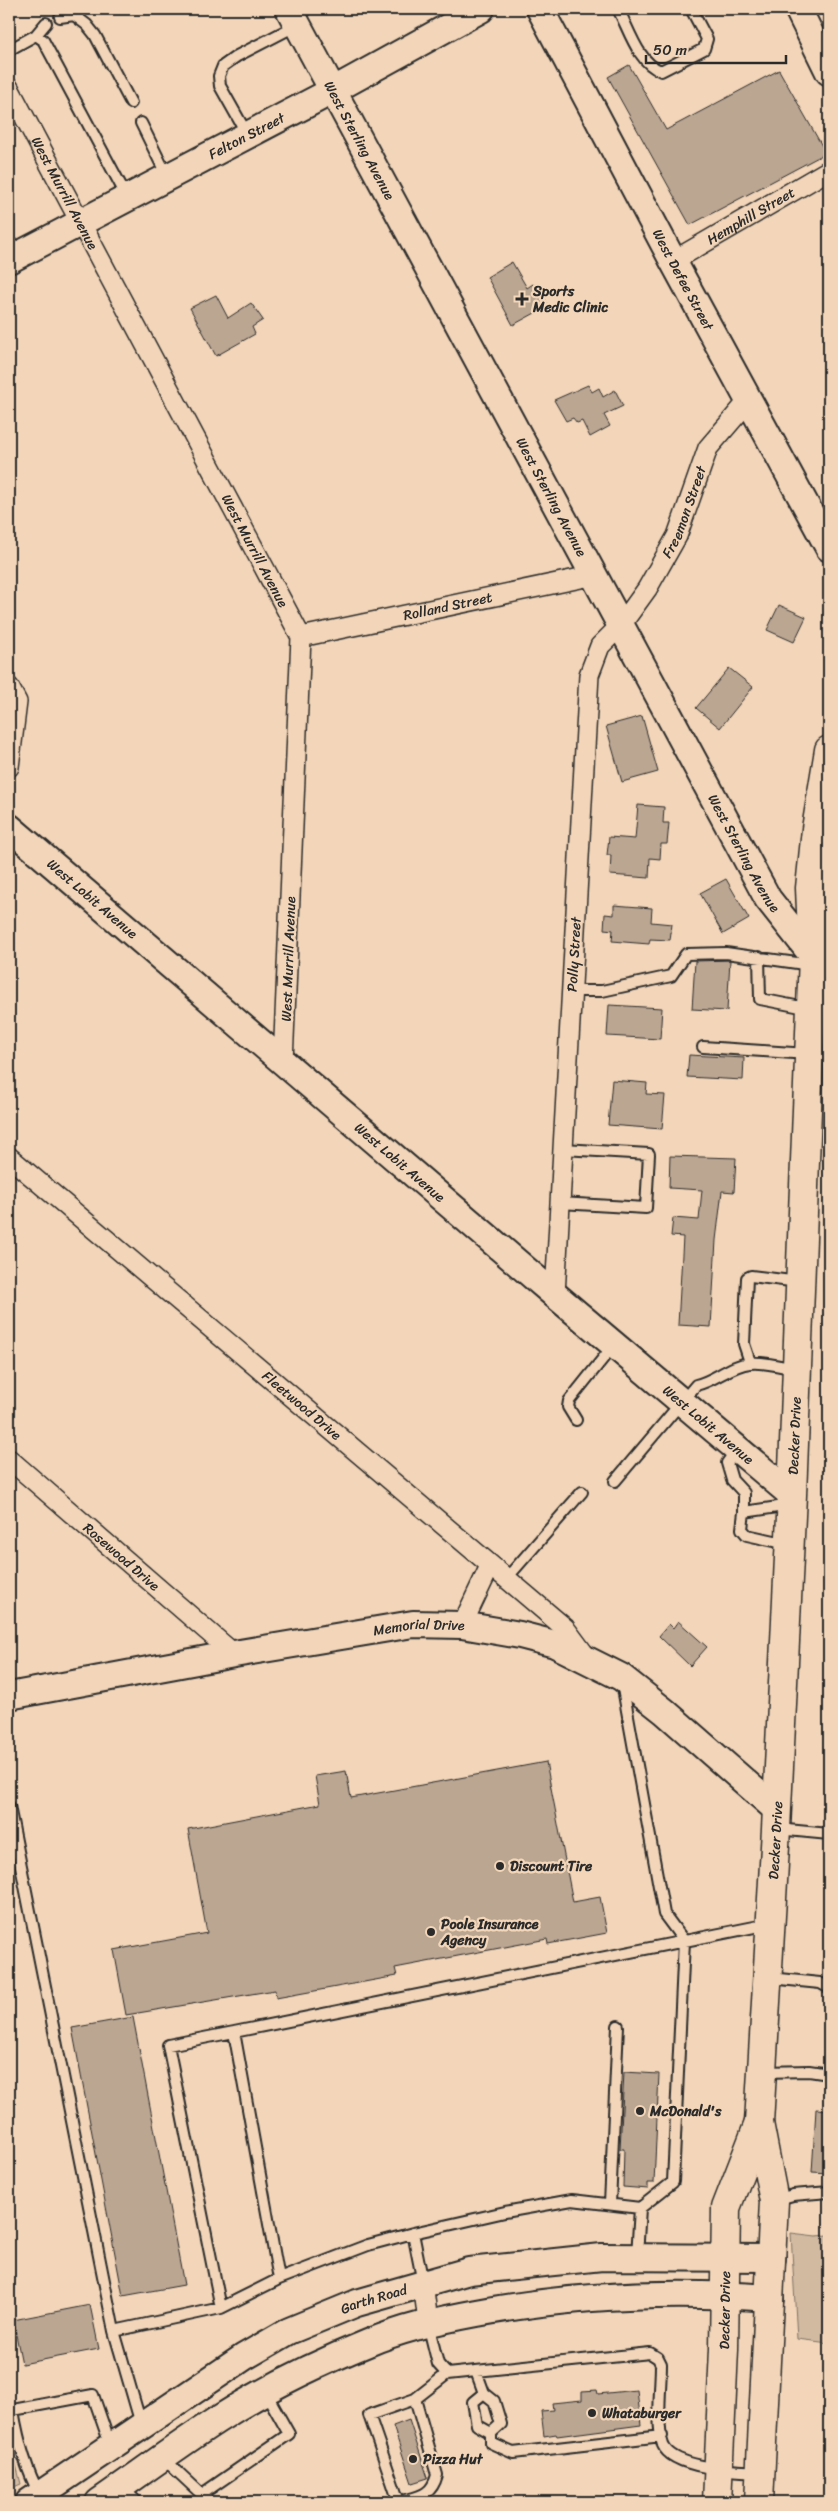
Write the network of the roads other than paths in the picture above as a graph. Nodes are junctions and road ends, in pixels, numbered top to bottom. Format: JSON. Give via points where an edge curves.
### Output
{"nodes":[{"id":1,"x":481,"y":9,"type":"edge"},
{"id":2,"x":540,"y":9,"type":"edge"},
{"id":3,"x":618,"y":9,"type":"edge"},
{"id":4,"x":691,"y":9,"type":"edge"},
{"id":5,"x":798,"y":9,"type":"edge"},
{"id":6,"x":60,"y":17,"type":"dead end"},
{"id":7,"x":294,"y":17,"type":"edge"},
{"id":8,"x":46,"y":23,"type":"dead end"},
{"id":9,"x":36,"y":35,"type":"junction"},
{"id":10,"x":9,"y":50,"type":"edge"},
{"id":11,"x":829,"y":72,"type":"edge"},
{"id":12,"x":9,"y":88,"type":"edge"},
{"id":13,"x":332,"y":91,"type":"junction"},
{"id":14,"x":131,"y":103,"type":"dead end"},
{"id":15,"x":141,"y":122,"type":"dead end"},
{"id":16,"x":247,"y":134,"type":"junction"},
{"id":17,"x":829,"y":170,"type":"edge"},
{"id":18,"x":167,"y":176,"type":"junction"},
{"id":19,"x":127,"y":197,"type":"junction"},
{"id":20,"x":80,"y":221,"type":"junction"},
{"id":21,"x":9,"y":260,"type":"edge"},
{"id":22,"x":673,"y":261,"type":"junction"},
{"id":23,"x":750,"y":399,"type":"junction"},
{"id":24,"x":829,"y":548,"type":"edge"},
{"id":25,"x":595,"y":575,"type":"junction"},
{"id":26,"x":621,"y":625,"type":"junction"},
{"id":27,"x":301,"y":637,"type":"junction"},
{"id":28,"x":9,"y":687,"type":"edge"},
{"id":29,"x":829,"y":759,"type":"edge"},
{"id":30,"x":9,"y":767,"type":"edge"},
{"id":31,"x":824,"y":810,"type":"edge"},
{"id":32,"x":9,"y":827,"type":"edge"},
{"id":33,"x":759,"y":957,"type":"junction"},
{"id":34,"x":818,"y":965,"type":"edge"},
{"id":35,"x":572,"y":991,"type":"junction"},
{"id":36,"x":811,"y":1009,"type":"junction"},
{"id":37,"x":703,"y":1047,"type":"dead end"},
{"id":38,"x":809,"y":1055,"type":"junction"},
{"id":39,"x":283,"y":1062,"type":"junction"},
{"id":40,"x":563,"y":1149,"type":"junction"},
{"id":41,"x":9,"y":1157,"type":"edge"},
{"id":42,"x":560,"y":1202,"type":"junction"},
{"id":43,"x":800,"y":1282,"type":"junction"},
{"id":44,"x":555,"y":1295,"type":"junction"},
{"id":45,"x":614,"y":1345,"type":"junction"},
{"id":46,"x":750,"y":1362,"type":"junction"},
{"id":47,"x":798,"y":1370,"type":"junction"},
{"id":48,"x":682,"y":1402,"type":"junction"},
{"id":49,"x":576,"y":1420,"type":"dead end"},
{"id":50,"x":737,"y":1448,"type":"junction"},
{"id":51,"x":9,"y":1459,"type":"edge"},
{"id":52,"x":615,"y":1481,"type":"dead end"},
{"id":53,"x":582,"y":1492,"type":"dead end"},
{"id":54,"x":792,"y":1500,"type":"junction"},
{"id":55,"x":744,"y":1512,"type":"junction"},
{"id":56,"x":790,"y":1544,"type":"junction"},
{"id":57,"x":490,"y":1566,"type":"junction"},
{"id":58,"x":506,"y":1579,"type":"junction"},
{"id":59,"x":462,"y":1624,"type":"junction"},
{"id":60,"x":234,"y":1654,"type":"junction"},
{"id":61,"x":589,"y":1660,"type":"junction"},
{"id":62,"x":621,"y":1677,"type":"junction"},
{"id":63,"x":9,"y":1696,"type":"edge"},
{"id":64,"x":9,"y":1806,"type":"edge"},
{"id":65,"x":777,"y":1819,"type":"junction"},
{"id":66,"x":829,"y":1834,"type":"edge"},
{"id":67,"x":770,"y":1924,"type":"junction"},
{"id":68,"x":684,"y":1941,"type":"junction"},
{"id":69,"x":767,"y":1978,"type":"junction"},
{"id":70,"x":829,"y":1988,"type":"edge"},
{"id":71,"x":618,"y":2026,"type":"dead end"},
{"id":72,"x":234,"y":2032,"type":"junction"},
{"id":73,"x":762,"y":2072,"type":"junction"},
{"id":74,"x":829,"y":2074,"type":"edge"},
{"id":75,"x":758,"y":2123,"type":"junction"},
{"id":76,"x":829,"y":2192,"type":"edge"},
{"id":77,"x":774,"y":2200,"type":"junction"},
{"id":78,"x":610,"y":2204,"type":"junction"},
{"id":79,"x":640,"y":2208,"type":"junction"},
{"id":80,"x":413,"y":2233,"type":"junction"},
{"id":81,"x":637,"y":2257,"type":"junction"},
{"id":82,"x":725,"y":2258,"type":"junction"},
{"id":83,"x":772,"y":2258,"type":"junction"},
{"id":84,"x":279,"y":2279,"type":"junction"},
{"id":85,"x":423,"y":2283,"type":"junction"},
{"id":86,"x":724,"y":2295,"type":"junction"},
{"id":87,"x":770,"y":2298,"type":"junction"},
{"id":88,"x":221,"y":2308,"type":"junction"},
{"id":89,"x":428,"y":2322,"type":"junction"},
{"id":90,"x":114,"y":2331,"type":"junction"},
{"id":91,"x":244,"y":2357,"type":"junction"},
{"id":92,"x":476,"y":2371,"type":"junction"},
{"id":93,"x":447,"y":2374,"type":"junction"},
{"id":94,"x":266,"y":2393,"type":"junction"},
{"id":95,"x":484,"y":2393,"type":"junction"},
{"id":96,"x":415,"y":2399,"type":"junction"},
{"id":97,"x":141,"y":2425,"type":"junction"},
{"id":98,"x":491,"y":2434,"type":"junction"},
{"id":99,"x":662,"y":2436,"type":"junction"},
{"id":100,"x":111,"y":2447,"type":"junction"},
{"id":101,"x":163,"y":2458,"type":"junction"},
{"id":102,"x":719,"y":2470,"type":"junction"},
{"id":103,"x":761,"y":2472,"type":"junction"},
{"id":104,"x":202,"y":2494,"type":"junction"},
{"id":105,"x":129,"y":2495,"type":"edge"},
{"id":106,"x":38,"y":2500,"type":"edge"},
{"id":107,"x":99,"y":2502,"type":"edge"},
{"id":108,"x":210,"y":2502,"type":"edge"},
{"id":109,"x":399,"y":2502,"type":"edge"},
{"id":110,"x":717,"y":2502,"type":"edge"},
{"id":111,"x":759,"y":2502,"type":"edge"}],
"edges":[{"from":1,"to":13,"type":"main road","name":"Felton Street"},
{"from":2,"to":22,"type":"main road","name":"West Defee Street"},
{"from":3,"to":4,"type":"lane","via":[[645,61],[662,71],[704,49],[707,44]]},
{"from":5,"to":11,"type":"main road"},
{"from":6,"to":14,"type":"lane","via":[[74,15],[87,25]]},
{"from":7,"to":13,"type":"main road","name":"West Sterling Avenue"},
{"from":7,"to":16,"type":"lane","via":[[223,66],[220,86]]},
{"from":8,"to":9,"type":"lane"},
{"from":9,"to":10,"type":"lane"},
{"from":9,"to":19,"type":"lane","via":[[42,40]]},
{"from":12,"to":20,"type":"street","name":"West Murrill Avenue"},
{"from":13,"to":16,"type":"main road","name":"Felton Street"},
{"from":13,"to":25,"type":"main road","name":"West Sterling Avenue"},
{"from":15,"to":18,"type":"lane"},
{"from":16,"to":18,"type":"main road","name":"Felton Street"},
{"from":17,"to":22,"type":"street","name":"Hemphill Street"},
{"from":18,"to":19,"type":"main road","name":"Felton Street"},
{"from":19,"to":20,"type":"main road","name":"Felton Street"},
{"from":20,"to":21,"type":"main road","name":"Felton Street"},
{"from":20,"to":27,"type":"street","name":"West Murrill Avenue"},
{"from":22,"to":23,"type":"main road","name":"West Defee Street"},
{"from":23,"to":24,"type":"main road","name":"West Defee Street"},
{"from":23,"to":26,"type":"street","name":"Freemon Street","via":[[708,448],[677,536],[647,589]]},
{"from":25,"to":26,"type":"main road","name":"West Sterling Avenue"},
{"from":25,"to":27,"type":"street","name":"Rolland Street"},
{"from":26,"to":34,"type":"main road","name":"West Sterling Avenue","via":[[768,899]]},
{"from":26,"to":35,"type":"street","name":"Polly Street","via":[[600,646],[589,675]]},
{"from":27,"to":39,"type":"street","name":"West Murrill Avenue"},
{"from":28,"to":30,"type":"street","via":[[17,702]]},
{"from":29,"to":31,"type":"main road","name":"Decker Drive"},
{"from":31,"to":34,"type":"main road","name":"Decker Drive","via":[[810,888]]},
{"from":32,"to":39,"type":"main road","name":"West Lobit Avenue"},
{"from":33,"to":34,"type":"lane"},
{"from":33,"to":35,"type":"lane","via":[[726,953],[686,954],[671,976],[602,991]]},
{"from":33,"to":36,"type":"lane","via":[[760,999]]},
{"from":34,"to":36,"type":"main road","name":"Decker Drive"},
{"from":35,"to":40,"type":"street","name":"Polly Street"},
{"from":36,"to":38,"type":"main road","name":"Decker Drive"},
{"from":37,"to":38,"type":"lane"},
{"from":38,"to":43,"type":"main road","name":"Decker Drive"},
{"from":39,"to":44,"type":"main road","name":"West Lobit Avenue"},
{"from":40,"to":42,"type":"street","name":"Polly Street"},
{"from":40,"to":42,"type":"lane","via":[[649,1154],[646,1208]]},
{"from":41,"to":57,"type":"street","name":"Fleetwood Drive"},
{"from":42,"to":44,"type":"street","name":"Polly Street"},
{"from":43,"to":46,"type":"lane","via":[[746,1278],[744,1344]]},
{"from":43,"to":47,"type":"main road","name":"Decker Drive"},
{"from":44,"to":45,"type":"main road","name":"West Lobit Avenue"},
{"from":45,"to":48,"type":"main road","name":"West Lobit Avenue"},
{"from":45,"to":49,"type":"lane","via":[[569,1401],[568,1407]]},
{"from":46,"to":47,"type":"lane"},
{"from":46,"to":48,"type":"lane","via":[[710,1382],[696,1385]]},
{"from":47,"to":54,"type":"main road","name":"Decker Drive"},
{"from":48,"to":50,"type":"main road","name":"West Lobit Avenue"},
{"from":48,"to":52,"type":"lane"},
{"from":50,"to":54,"type":"main road","name":"West Lobit Avenue"},
{"from":50,"to":55,"type":"lane","via":[[727,1463],[732,1480],[744,1493]]},
{"from":51,"to":60,"type":"street","name":"Rosewood Drive"},
{"from":53,"to":58,"type":"lane"},
{"from":54,"to":55,"type":"lane"},
{"from":54,"to":56,"type":"main road","name":"Decker Drive"},
{"from":55,"to":56,"type":"lane","via":[[742,1529],[747,1535]]},
{"from":56,"to":65,"type":"main road","name":"Decker Drive"},
{"from":57,"to":58,"type":"street","name":"Fleetwood Drive"},
{"from":57,"to":59,"type":"street"},
{"from":58,"to":61,"type":"street","name":"Fleetwood Drive","via":[[565,1628]]},
{"from":59,"to":60,"type":"main road","name":"Memorial Drive","via":[[413,1624]]},
{"from":59,"to":61,"type":"main road","name":"Memorial Drive","via":[[520,1634],[555,1644]]},
{"from":60,"to":63,"type":"main road","name":"Memorial Drive"},
{"from":61,"to":62,"type":"main road","name":"Memorial Drive"},
{"from":62,"to":65,"type":"main road","name":"Memorial Drive","via":[[664,1711]]},
{"from":62,"to":68,"type":"lane","via":[[664,1914]]},
{"from":64,"to":90,"type":"lane"},
{"from":65,"to":66,"type":"lane"},
{"from":65,"to":67,"type":"main road","name":"Decker Drive"},
{"from":67,"to":68,"type":"lane"},
{"from":67,"to":69,"type":"main road","name":"Decker Drive"},
{"from":68,"to":72,"type":"lane"},
{"from":68,"to":79,"type":"lane","via":[[673,2182]]},
{"from":69,"to":70,"type":"lane","via":[[820,1983]]},
{"from":69,"to":73,"type":"main road","name":"Decker Drive"},
{"from":71,"to":78,"type":"lane"},
{"from":72,"to":84,"type":"lane"},
{"from":72,"to":88,"type":"lane","via":[[168,2044]]},
{"from":73,"to":74,"type":"lane"},
{"from":73,"to":75,"type":"main road","name":"Decker Drive"},
{"from":75,"to":77,"type":"main road","name":"Decker Drive"},
{"from":75,"to":82,"type":"main road","name":"Decker Drive","via":[[726,2208]]},
{"from":76,"to":77,"type":"lane"},
{"from":77,"to":83,"type":"main road","name":"Decker Drive"},
{"from":78,"to":79,"type":"lane"},
{"from":78,"to":80,"type":"lane","via":[[572,2200],[550,2203]]},
{"from":79,"to":81,"type":"lane"},
{"from":80,"to":84,"type":"lane","via":[[368,2245]]},
{"from":80,"to":85,"type":"lane"},
{"from":81,"to":82,"type":"main road","name":"Garth Road"},
{"from":81,"to":85,"type":"main road","name":"Garth Road","via":[[602,2257],[469,2271]]},
{"from":82,"to":83,"type":"main road","name":"Garth Road"},
{"from":82,"to":86,"type":"main road","name":"Decker Drive"},
{"from":83,"to":87,"type":"main road","name":"Decker Drive"},
{"from":84,"to":88,"type":"lane"},
{"from":85,"to":89,"type":"street"},
{"from":85,"to":91,"type":"main road","name":"Garth Road","via":[[357,2303],[289,2331]]},
{"from":86,"to":87,"type":"main road"},
{"from":86,"to":89,"type":"main road","via":[[594,2296],[507,2307]]},
{"from":86,"to":102,"type":"main road","name":"Decker Drive"},
{"from":87,"to":103,"type":"main road","name":"Decker Drive"},
{"from":88,"to":90,"type":"lane"},
{"from":89,"to":93,"type":"lane","via":[[438,2364]]},
{"from":89,"to":94,"type":"main road","via":[[369,2342]]},
{"from":90,"to":97,"type":"lane"},
{"from":91,"to":94,"type":"main road"},
{"from":91,"to":97,"type":"main road","name":"Garth Road"},
{"from":92,"to":93,"type":"lane"},
{"from":92,"to":95,"type":"lane"},
{"from":92,"to":99,"type":"lane","via":[[650,2353],[662,2364]]},
{"from":93,"to":96,"type":"lane"},
{"from":94,"to":101,"type":"main road","via":[[218,2420]]},
{"from":94,"to":104,"type":"lane","via":[[289,2434]]},
{"from":95,"to":98,"type":"lane","via":[[494,2401],[501,2424]]},
{"from":95,"to":98,"type":"lane","via":[[473,2402],[478,2425]]},
{"from":96,"to":109,"type":"lane","via":[[437,2475],[434,2486],[427,2493]]},
{"from":96,"to":109,"type":"lane","via":[[369,2415]]},
{"from":97,"to":100,"type":"main road","name":"Garth Road"},
{"from":98,"to":99,"type":"lane","via":[[490,2443],[513,2453]]},
{"from":99,"to":102,"type":"lane","via":[[664,2446],[677,2458]]},
{"from":100,"to":106,"type":"main road","name":"Garth Road"},
{"from":100,"to":106,"type":"lane","via":[[93,2396],[13,2410],[18,2441]]},
{"from":101,"to":104,"type":"lane"},
{"from":101,"to":105,"type":"main road"},
{"from":102,"to":103,"type":"lane"},
{"from":102,"to":110,"type":"main road","name":"Decker Drive"},
{"from":103,"to":111,"type":"main road","name":"Decker Drive"},
{"from":104,"to":108,"type":"lane"},
{"from":105,"to":107,"type":"main road"}]}
